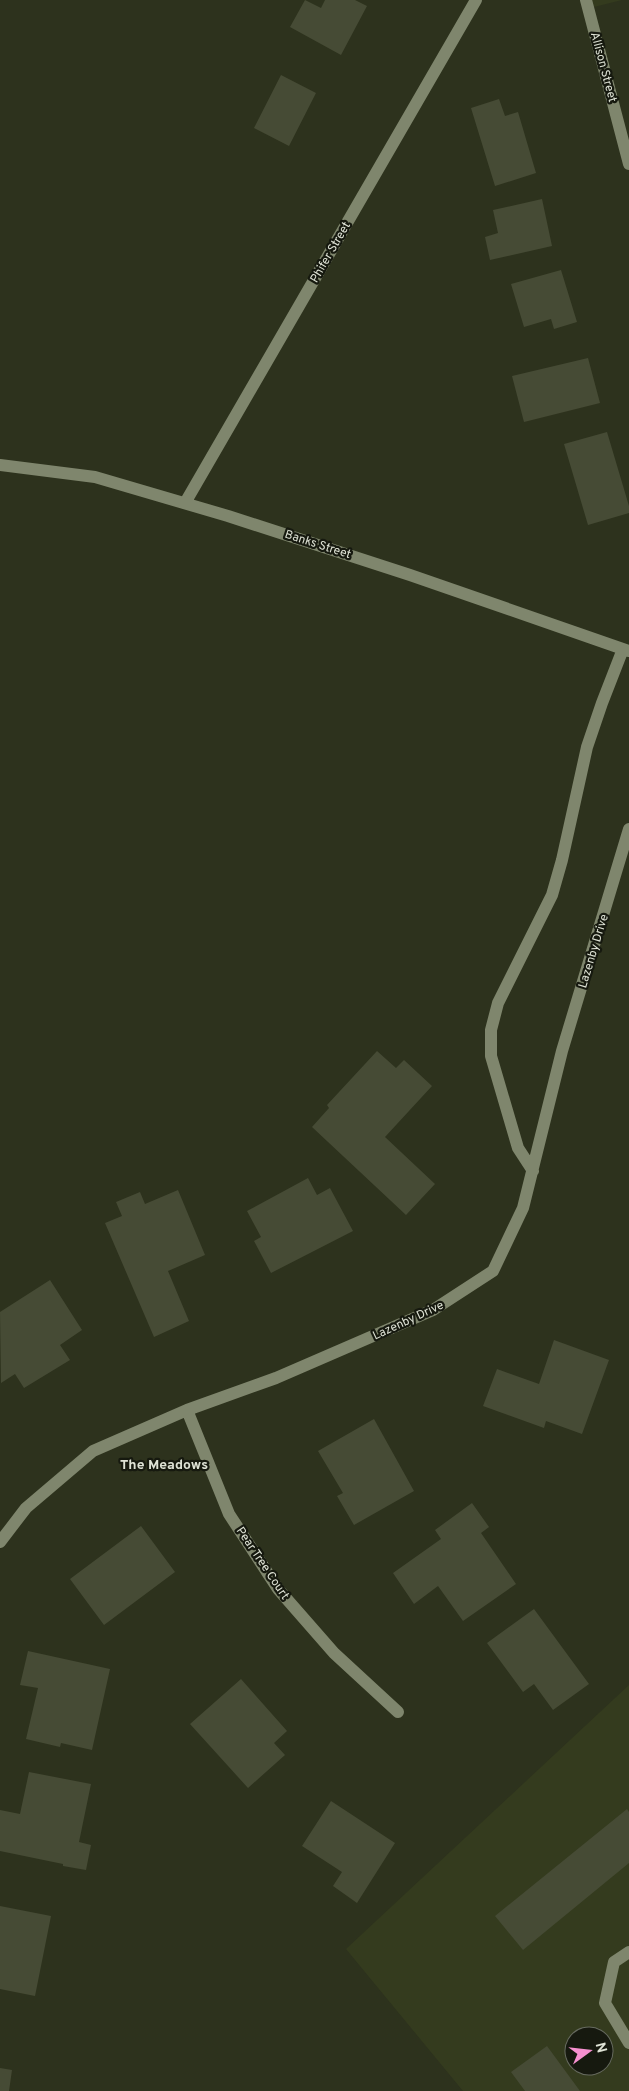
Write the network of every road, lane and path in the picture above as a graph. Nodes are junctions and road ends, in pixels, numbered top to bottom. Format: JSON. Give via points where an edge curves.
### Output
{"nodes":[{"id":1,"x":476,"y":0,"type":"edge"},
{"id":2,"x":586,"y":0,"type":"edge"},
{"id":3,"x":629,"y":164,"type":"edge"},
{"id":4,"x":0,"y":465,"type":"edge"},
{"id":5,"x":185,"y":504,"type":"junction"},
{"id":6,"x":626,"y":650,"type":"edge"},
{"id":7,"x":629,"y":829,"type":"edge"},
{"id":8,"x":533,"y":1171,"type":"junction"},
{"id":9,"x":187,"y":1410,"type":"junction"},
{"id":10,"x":0,"y":1542,"type":"edge"},
{"id":11,"x":398,"y":1712,"type":"dead end"},
{"id":12,"x":629,"y":1952,"type":"edge"},
{"id":13,"x":629,"y":2042,"type":"edge"}],
"edges":[{"from":1,"to":5,"type":"street","name":"Phifer Street"},
{"from":2,"to":3,"type":"street","name":"Allison Street"},
{"from":4,"to":5,"type":"street","name":"Banks Street","via":[[95,477]]},
{"from":5,"to":6,"type":"street","name":"Banks Street","via":[[269,528]]},
{"from":6,"to":8,"type":"street","via":[[587,747],[552,895],[498,1003],[491,1030],[492,1056],[518,1148]]},
{"from":7,"to":8,"type":"street","name":"Lazenby Drive","via":[[562,1051]]},
{"from":8,"to":9,"type":"street","name":"Lazenby Drive","via":[[524,1208],[493,1271],[433,1310],[276,1378]]},
{"from":9,"to":10,"type":"street","name":"Lazenby Drive","via":[[93,1451],[26,1508]]},
{"from":9,"to":11,"type":"street","name":"Pear Tree Court","via":[[229,1514],[278,1589],[334,1653]]},
{"from":12,"to":13,"type":"street","via":[[614,1962],[605,2004]]}]}
